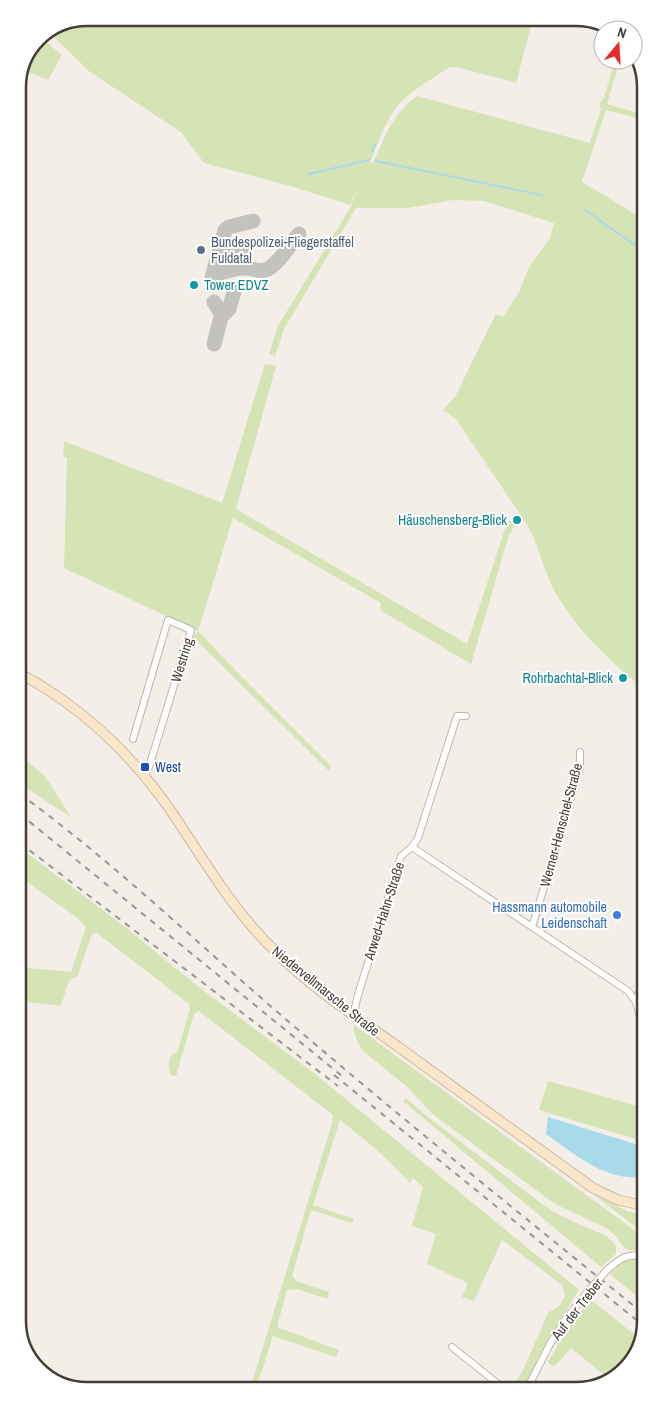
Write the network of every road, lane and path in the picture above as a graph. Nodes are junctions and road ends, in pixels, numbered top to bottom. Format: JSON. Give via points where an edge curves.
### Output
{"nodes":[{"id":1,"x":26,"y":677,"type":"edge"},
{"id":2,"x":466,"y":716,"type":"dead end"},
{"id":3,"x":133,"y":739,"type":"dead end"},
{"id":4,"x":580,"y":752,"type":"dead end"},
{"id":5,"x":144,"y":775,"type":"junction"},
{"id":6,"x":412,"y":847,"type":"junction"},
{"id":7,"x":532,"y":927,"type":"junction"},
{"id":8,"x":637,"y":999,"type":"edge"},
{"id":9,"x":636,"y":1002,"type":"junction"},
{"id":10,"x":637,"y":1006,"type":"edge"},
{"id":11,"x":353,"y":1014,"type":"junction"},
{"id":12,"x":637,"y":1204,"type":"edge"},
{"id":13,"x":637,"y":1256,"type":"edge"},
{"id":14,"x":452,"y":1347,"type":"dead end"},
{"id":15,"x":496,"y":1382,"type":"edge"},
{"id":16,"x":531,"y":1382,"type":"edge"}],
"edges":[{"from":1,"to":5,"type":"main road","name":"Niedervellmarsche Straße","via":[[70,705]]},
{"from":2,"to":6,"type":"street","via":[[457,716],[418,838]]},
{"from":3,"to":5,"type":"street","name":"Westring","via":[[168,620],[191,630]]},
{"from":4,"to":7,"type":"street","name":"Werner-Henschel-Straße","via":[[580,767]]},
{"from":5,"to":11,"type":"main road","name":"Niedervellmarsche Straße","via":[[248,922],[276,953]]},
{"from":6,"to":7,"type":"street","name":"Arwed-Hahn-Straße"},
{"from":6,"to":11,"type":"street","name":"Arwed-Hahn-Straße","via":[[401,856]]},
{"from":7,"to":9,"type":"street","name":"Arwed-Hahn-Straße","via":[[628,991]]},
{"from":8,"to":9,"type":"street"},
{"from":9,"to":10,"type":"street"},
{"from":11,"to":12,"type":"main road","name":"Niedervellmarsche Straße","via":[[593,1188],[618,1200]]},
{"from":13,"to":16,"type":"street","name":"Auf der Treber","bridge":true,"via":[[618,1260],[586,1294],[565,1320]]},
{"from":14,"to":15,"type":"street"}]}
